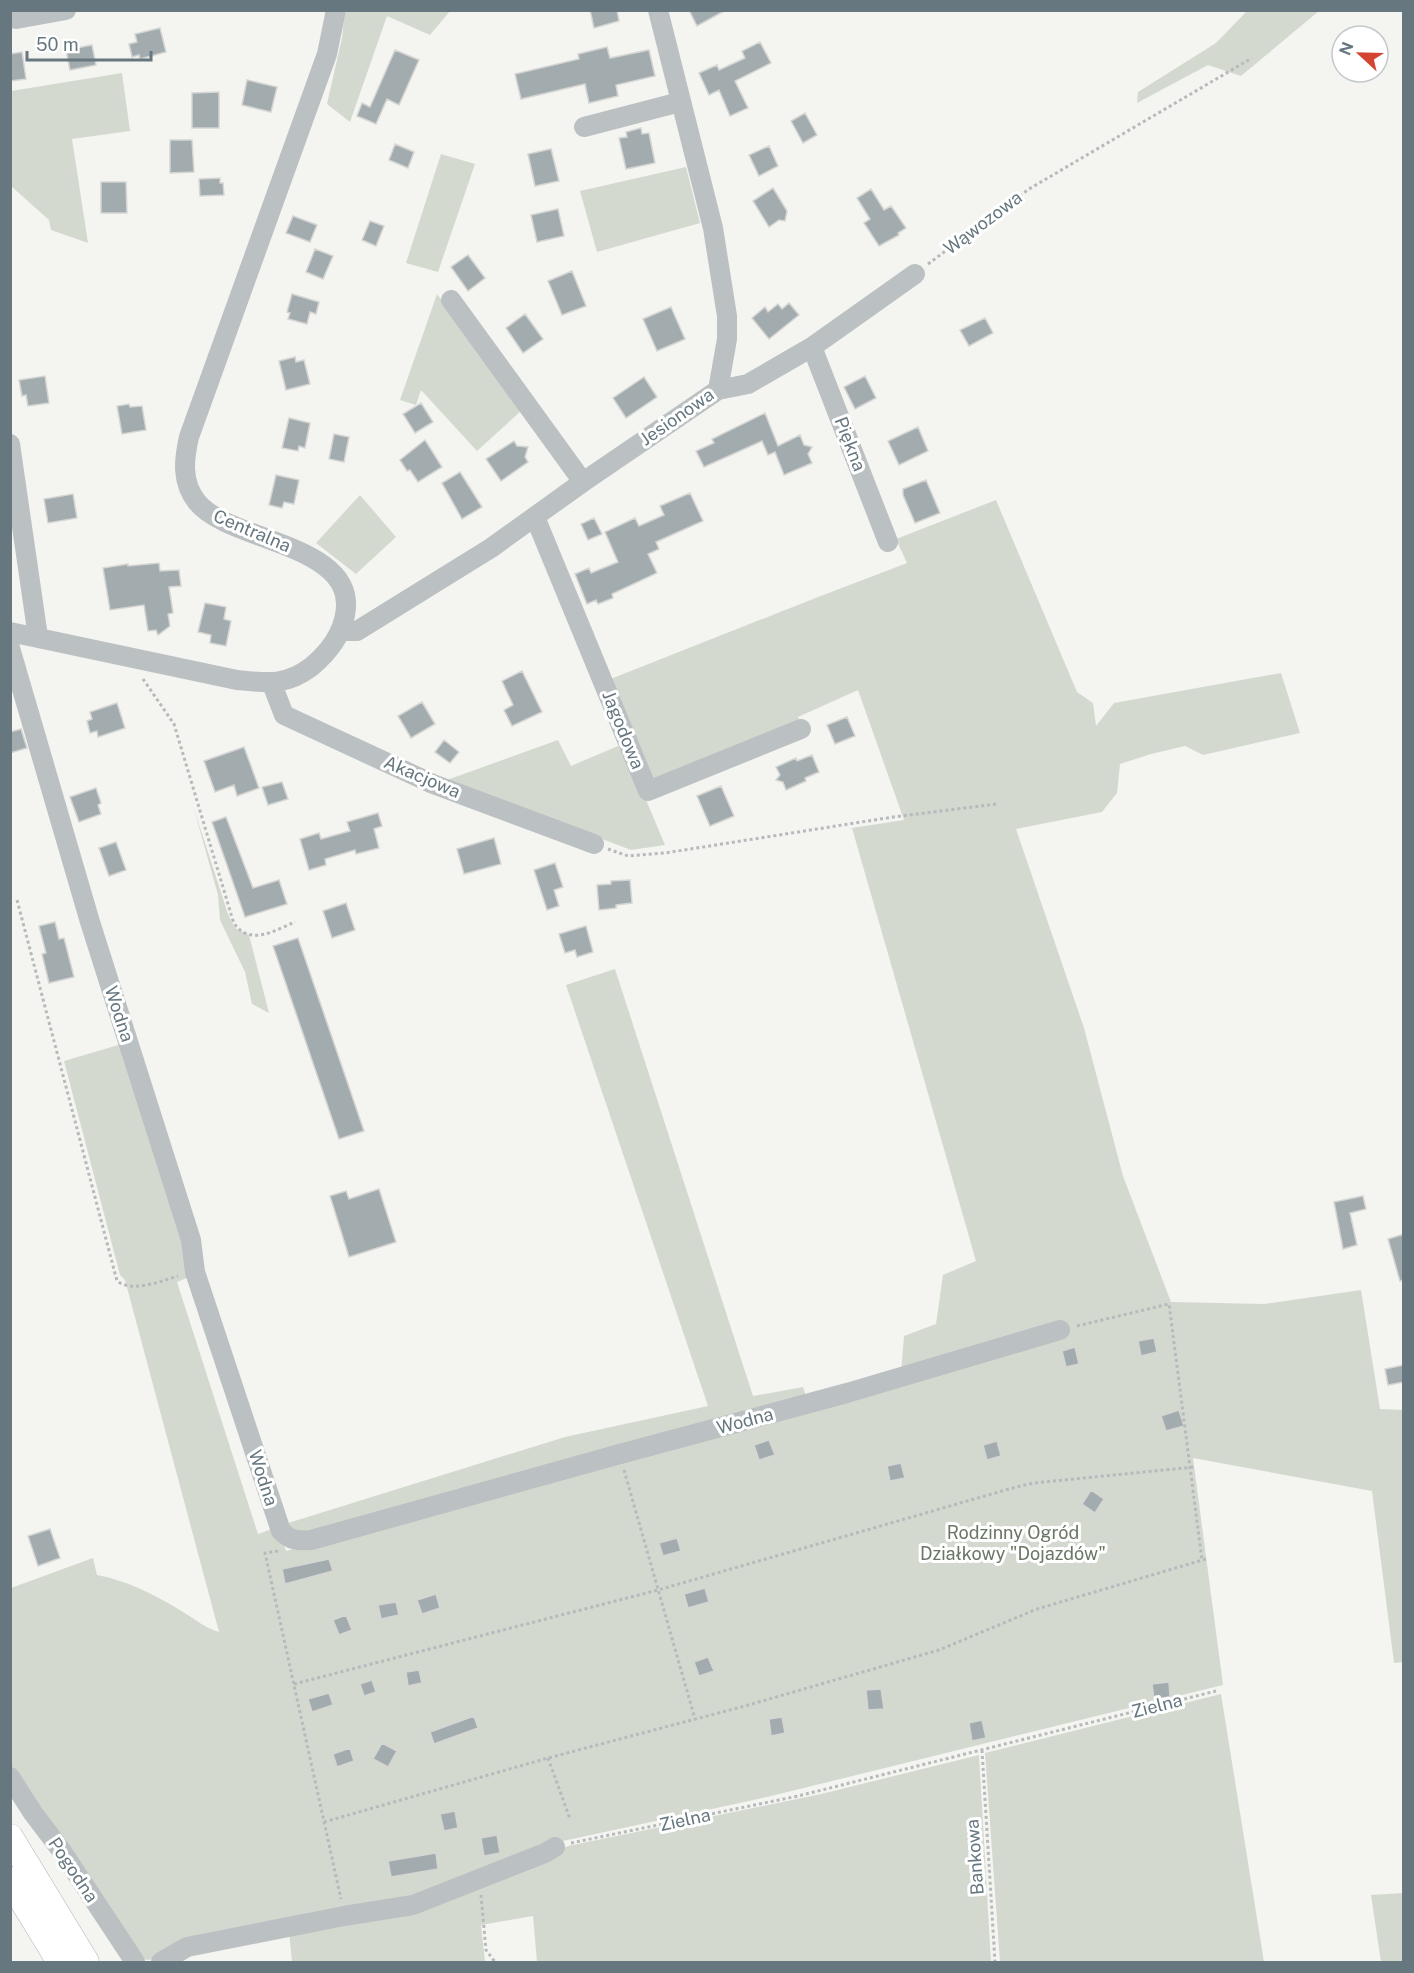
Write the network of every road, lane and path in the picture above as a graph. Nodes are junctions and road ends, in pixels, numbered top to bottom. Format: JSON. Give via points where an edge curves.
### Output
{"nodes":[{"id":1,"x":66,"y":10,"type":"edge"},
{"id":2,"x":336,"y":10,"type":"edge"},
{"id":3,"x":658,"y":10,"type":"edge"},
{"id":4,"x":16,"y":20,"type":"dead end"},
{"id":5,"x":1252,"y":58,"type":"dead end"},
{"id":6,"x":680,"y":102,"type":"junction"},
{"id":7,"x":584,"y":127,"type":"dead end"},
{"id":8,"x":915,"y":274,"type":"joint"},
{"id":9,"x":451,"y":300,"type":"dead end"},
{"id":10,"x":812,"y":347,"type":"junction"},
{"id":11,"x":718,"y":390,"type":"junction"},
{"id":12,"x":10,"y":444,"type":"edge"},
{"id":13,"x":583,"y":482,"type":"junction"},
{"id":14,"x":535,"y":517,"type":"junction"},
{"id":15,"x":888,"y":542,"type":"dead end"},
{"id":16,"x":341,"y":631,"type":"junction"},
{"id":17,"x":10,"y":632,"type":"edge"},
{"id":18,"x":38,"y":638,"type":"junction"},
{"id":19,"x":10,"y":648,"type":"edge"},
{"id":20,"x":126,"y":656,"type":"junction"},
{"id":21,"x":272,"y":684,"type":"junction"},
{"id":22,"x":801,"y":729,"type":"dead end"},
{"id":23,"x":997,"y":804,"type":"dead end"},
{"id":24,"x":594,"y":844,"type":"joint"},
{"id":25,"x":16,"y":900,"type":"dead end"},
{"id":26,"x":296,"y":922,"type":"dead end"},
{"id":27,"x":195,"y":1272,"type":"junction"},
{"id":28,"x":1060,"y":1330,"type":"joint"},
{"id":29,"x":620,"y":1454,"type":"junction"},
{"id":30,"x":1192,"y":1467,"type":"junction"},
{"id":31,"x":281,"y":1531,"type":"junction"},
{"id":32,"x":658,"y":1590,"type":"junction"},
{"id":33,"x":294,"y":1684,"type":"junction"},
{"id":34,"x":1216,"y":1691,"type":"dead end"},
{"id":35,"x":695,"y":1719,"type":"junction"},
{"id":36,"x":981,"y":1750,"type":"junction"},
{"id":37,"x":548,"y":1758,"type":"junction"},
{"id":38,"x":10,"y":1777,"type":"edge"},
{"id":39,"x":570,"y":1819,"type":"dead end"},
{"id":40,"x":324,"y":1822,"type":"junction"},
{"id":41,"x":10,"y":1837,"type":"edge"},
{"id":42,"x":555,"y":1847,"type":"joint"},
{"id":43,"x":479,"y":1879,"type":"junction"},
{"id":44,"x":10,"y":1880,"type":"edge"},
{"id":45,"x":344,"y":1916,"type":"junction"},
{"id":46,"x":60,"y":1962,"type":"edge"},
{"id":47,"x":86,"y":1962,"type":"edge"},
{"id":48,"x":135,"y":1962,"type":"edge"},
{"id":49,"x":160,"y":1962,"type":"edge"},
{"id":50,"x":495,"y":1962,"type":"edge"},
{"id":51,"x":995,"y":1962,"type":"edge"}],
"edges":[{"from":1,"to":4,"type":"street"},
{"from":2,"to":16,"type":"street","name":"Centralna","via":[[327,54],[189,437],[185,479],[196,501],[213,517],[300,551],[337,578],[347,603]]},
{"from":3,"to":6,"type":"street","name":"Jesionowa"},
{"from":5,"to":8,"type":"path","name":"Wąwozowa","via":[[1029,189]]},
{"from":6,"to":7,"type":"street"},
{"from":6,"to":11,"type":"street","name":"Jesionowa","via":[[712,228],[727,316]]},
{"from":8,"to":10,"type":"street"},
{"from":9,"to":13,"type":"street"},
{"from":10,"to":11,"type":"street","via":[[748,384]]},
{"from":10,"to":15,"type":"street","name":"Piękna"},
{"from":11,"to":13,"type":"street","name":"Jesionowa"},
{"from":12,"to":18,"type":"street"},
{"from":13,"to":14,"type":"street","name":"Jesionowa"},
{"from":14,"to":16,"type":"street","name":"Jesionowa","via":[[357,631]]},
{"from":14,"to":22,"type":"street","name":"Jagodowa","via":[[648,791]]},
{"from":16,"to":21,"type":"street","name":"Centralna","via":[[327,652],[303,673]]},
{"from":17,"to":18,"type":"street","name":"Centralna"},
{"from":18,"to":20,"type":"street","name":"Centralna"},
{"from":19,"to":27,"type":"street","name":"Wodna","via":[[90,922],[191,1240]]},
{"from":20,"to":21,"type":"street","name":"Centralna"},
{"from":20,"to":26,"type":"path","via":[[174,724],[237,927],[263,935]]},
{"from":21,"to":24,"type":"street","name":"Akacjowa","via":[[284,716],[433,784]]},
{"from":23,"to":24,"type":"path","via":[[893,816],[665,853],[628,856]]},
{"from":25,"to":27,"type":"path","via":[[117,1281],[123,1285],[146,1285]]},
{"from":27,"to":31,"type":"street","name":"Wodna"},
{"from":28,"to":29,"type":"street","name":"Wodna","via":[[847,1394]]},
{"from":28,"to":30,"type":"path","via":[[1169,1304]]},
{"from":29,"to":31,"type":"street","name":"Wodna","via":[[311,1540],[296,1541]]},
{"from":29,"to":32,"type":"path"},
{"from":30,"to":32,"type":"path","via":[[1016,1487]]},
{"from":30,"to":35,"type":"path","via":[[1204,1559],[1037,1609],[939,1650]]},
{"from":31,"to":33,"type":"path","via":[[285,1550],[265,1553]]},
{"from":32,"to":33,"type":"path"},
{"from":32,"to":35,"type":"path"},
{"from":33,"to":40,"type":"path"},
{"from":34,"to":36,"type":"path","name":"Zielna"},
{"from":35,"to":37,"type":"path"},
{"from":36,"to":42,"type":"path","name":"Zielna","via":[[798,1796]]},
{"from":36,"to":51,"type":"path","name":"Bankowa"},
{"from":37,"to":39,"type":"path"},
{"from":37,"to":40,"type":"path"},
{"from":38,"to":48,"type":"street","name":"Pogodna"},
{"from":40,"to":45,"type":"path"},
{"from":41,"to":47,"type":"main road"},
{"from":42,"to":43,"type":"street"},
{"from":43,"to":45,"type":"street","via":[[413,1905]]},
{"from":43,"to":50,"type":"path","via":[[486,1950]]},
{"from":44,"to":46,"type":"main road"},
{"from":45,"to":49,"type":"street","via":[[187,1947]]}]}
